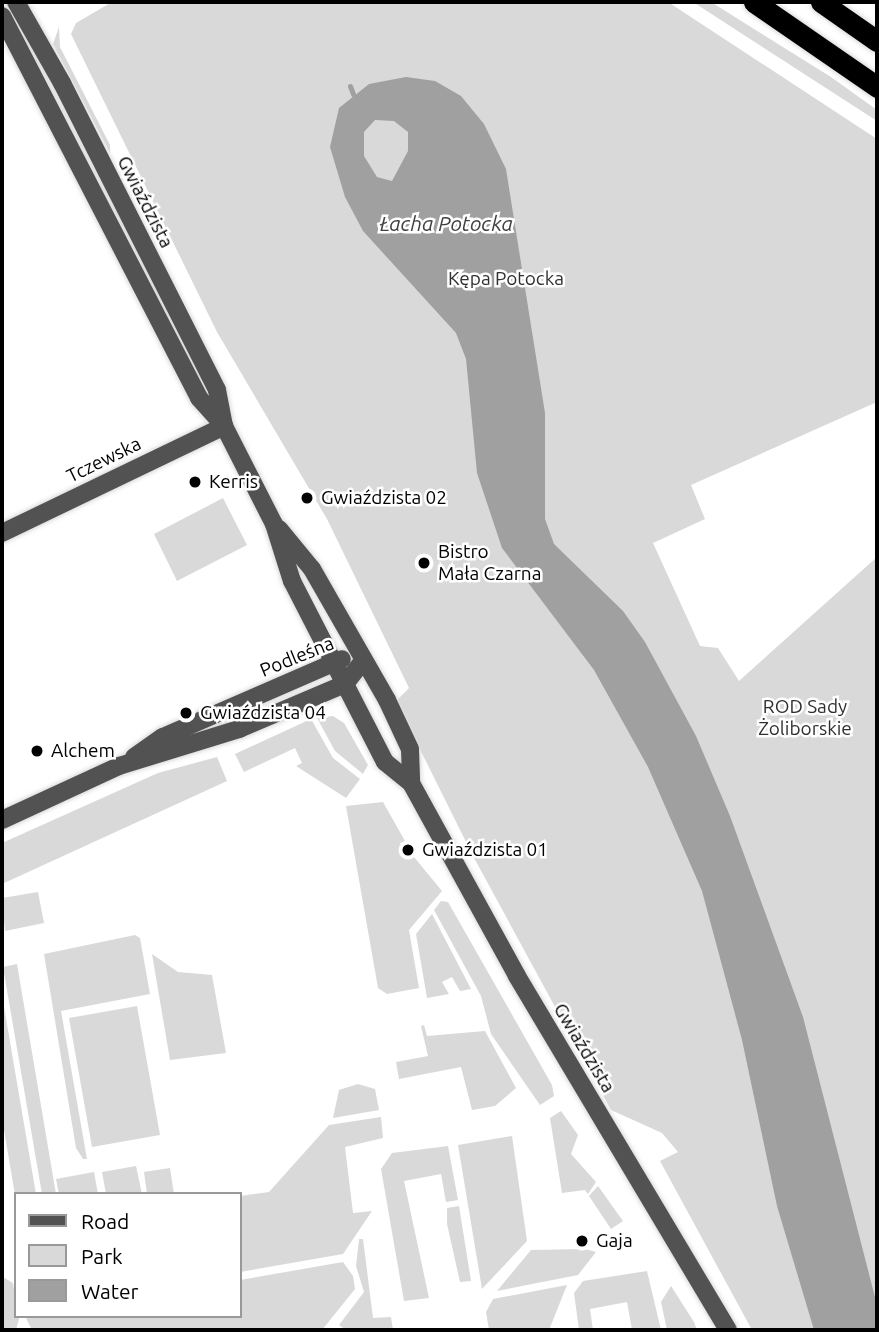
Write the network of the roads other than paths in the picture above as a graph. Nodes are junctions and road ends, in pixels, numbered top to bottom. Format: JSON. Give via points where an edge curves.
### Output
{"nodes":[{"id":1,"x":16,"y":2,"type":"edge"},
{"id":2,"x":754,"y":2,"type":"edge"},
{"id":3,"x":821,"y":2,"type":"edge"},
{"id":4,"x":2,"y":16,"type":"edge"},
{"id":5,"x":877,"y":41,"type":"edge"},
{"id":6,"x":38,"y":42,"type":"junction"},
{"id":7,"x":31,"y":71,"type":"junction"},
{"id":8,"x":877,"y":87,"type":"edge"},
{"id":9,"x":224,"y":426,"type":"junction"},
{"id":10,"x":275,"y":524,"type":"junction"},
{"id":11,"x":2,"y":533,"type":"edge"},
{"id":12,"x":334,"y":661,"type":"junction"},
{"id":13,"x":363,"y":661,"type":"junction"},
{"id":14,"x":345,"y":684,"type":"junction"},
{"id":15,"x":119,"y":766,"type":"junction"},
{"id":16,"x":411,"y":783,"type":"junction"},
{"id":17,"x":2,"y":820,"type":"edge"},
{"id":18,"x":728,"y":1330,"type":"edge"}],
"edges":[{"from":1,"to":6,"type":"street","name":"Gwiaździsta"},
{"from":2,"to":8,"type":"highway"},
{"from":3,"to":5,"type":"highway"},
{"from":4,"to":7,"type":"street","name":"Gwiaździsta"},
{"from":6,"to":7,"type":"street"},
{"from":6,"to":9,"type":"street","name":"Gwiaździsta","via":[[217,390]]},
{"from":7,"to":9,"type":"street","name":"Gwiaździsta","via":[[199,398]]},
{"from":9,"to":10,"type":"street","name":"Gwiaździsta"},
{"from":9,"to":11,"type":"street","name":"Tczewska"},
{"from":10,"to":12,"type":"street","name":"Gwiaździsta","via":[[292,581]]},
{"from":10,"to":13,"type":"street","name":"Gwiaździsta","via":[[312,569]]},
{"from":12,"to":13,"type":"street","name":"Podleśna"},
{"from":12,"to":14,"type":"street","name":"Gwiaździsta"},
{"from":12,"to":15,"type":"street","name":"Podleśna","via":[[163,737]]},
{"from":13,"to":14,"type":"street","name":"Podleśna"},
{"from":13,"to":16,"type":"street","name":"Gwiaździsta","via":[[411,748]]},
{"from":14,"to":15,"type":"street","name":"Podleśna","via":[[239,729]]},
{"from":14,"to":16,"type":"street","name":"Gwiaździsta","via":[[385,762]]},
{"from":15,"to":17,"type":"street","name":"Podleśna"},
{"from":16,"to":18,"type":"street","name":"Gwiaździsta","via":[[517,976]]}]}
